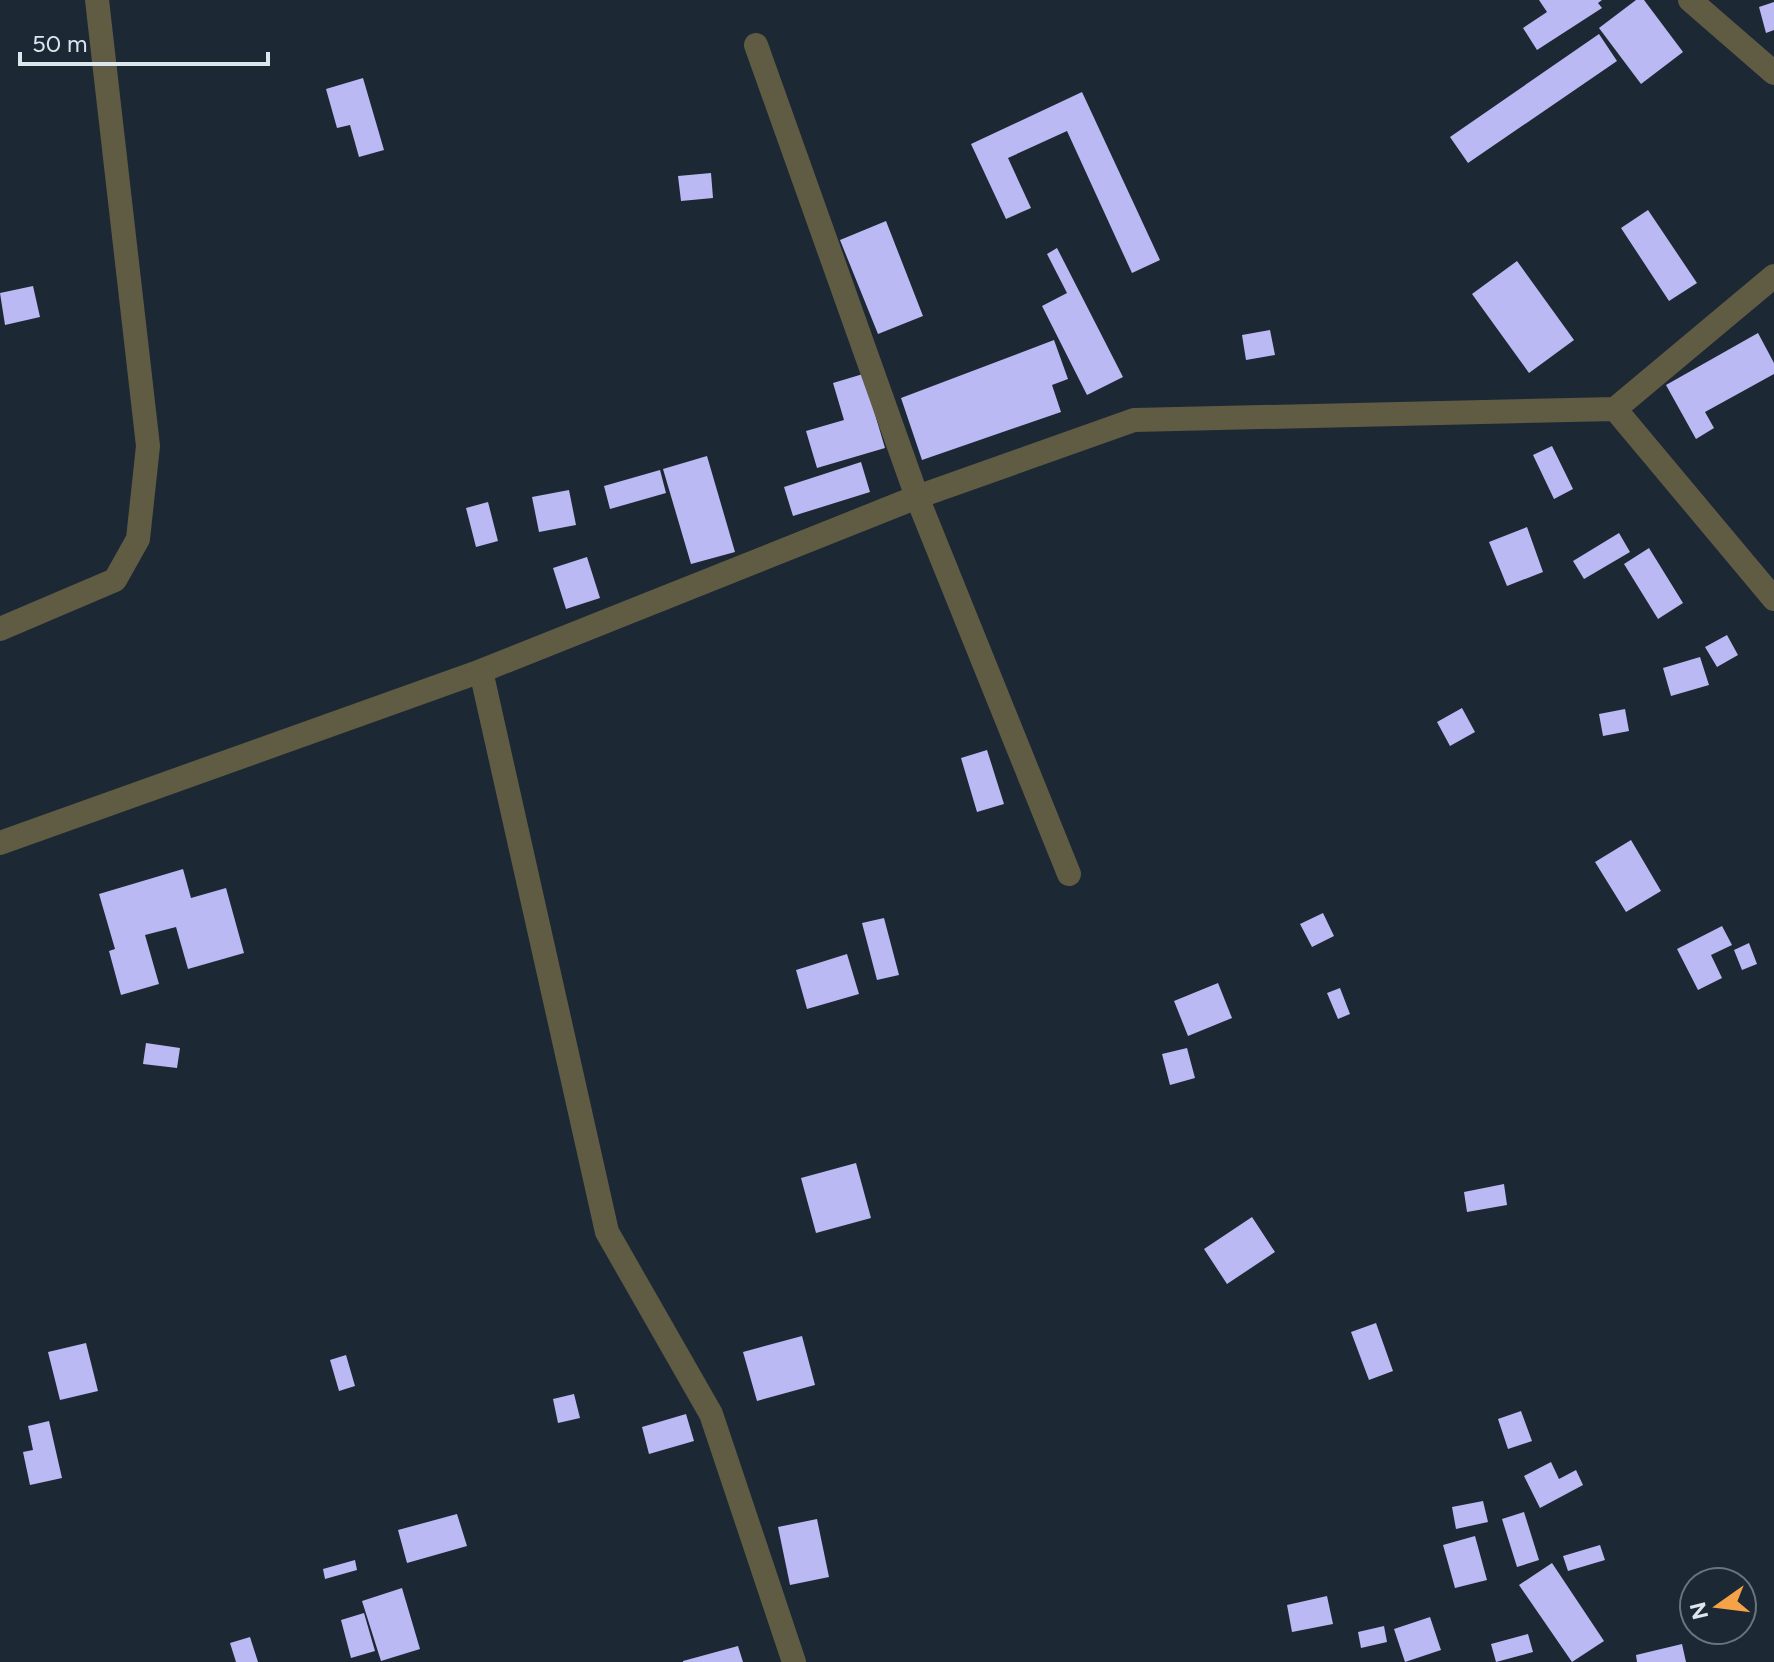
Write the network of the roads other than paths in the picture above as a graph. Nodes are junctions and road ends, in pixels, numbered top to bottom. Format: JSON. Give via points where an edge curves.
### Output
{"nodes":[{"id":1,"x":97,"y":0,"type":"edge"},
{"id":2,"x":1690,"y":0,"type":"edge"},
{"id":3,"x":756,"y":45,"type":"dead end"},
{"id":4,"x":1774,"y":73,"type":"edge"},
{"id":5,"x":1774,"y":276,"type":"edge"},
{"id":6,"x":1615,"y":409,"type":"junction"},
{"id":7,"x":917,"y":497,"type":"junction"},
{"id":8,"x":1774,"y":599,"type":"edge"},
{"id":9,"x":0,"y":629,"type":"edge"},
{"id":10,"x":481,"y":671,"type":"junction"},
{"id":11,"x":0,"y":843,"type":"edge"},
{"id":12,"x":1069,"y":874,"type":"dead end"},
{"id":13,"x":794,"y":1662,"type":"edge"}],
"edges":[{"from":1,"to":9,"type":"street","via":[[148,446],[138,539],[115,580]]},
{"from":2,"to":4,"type":"street"},
{"from":3,"to":7,"type":"street"},
{"from":5,"to":6,"type":"street"},
{"from":6,"to":7,"type":"street","via":[[1134,420]]},
{"from":6,"to":8,"type":"street"},
{"from":7,"to":10,"type":"street"},
{"from":7,"to":12,"type":"street"},
{"from":10,"to":11,"type":"street"},
{"from":10,"to":13,"type":"street","via":[[607,1232],[711,1414]]}]}
